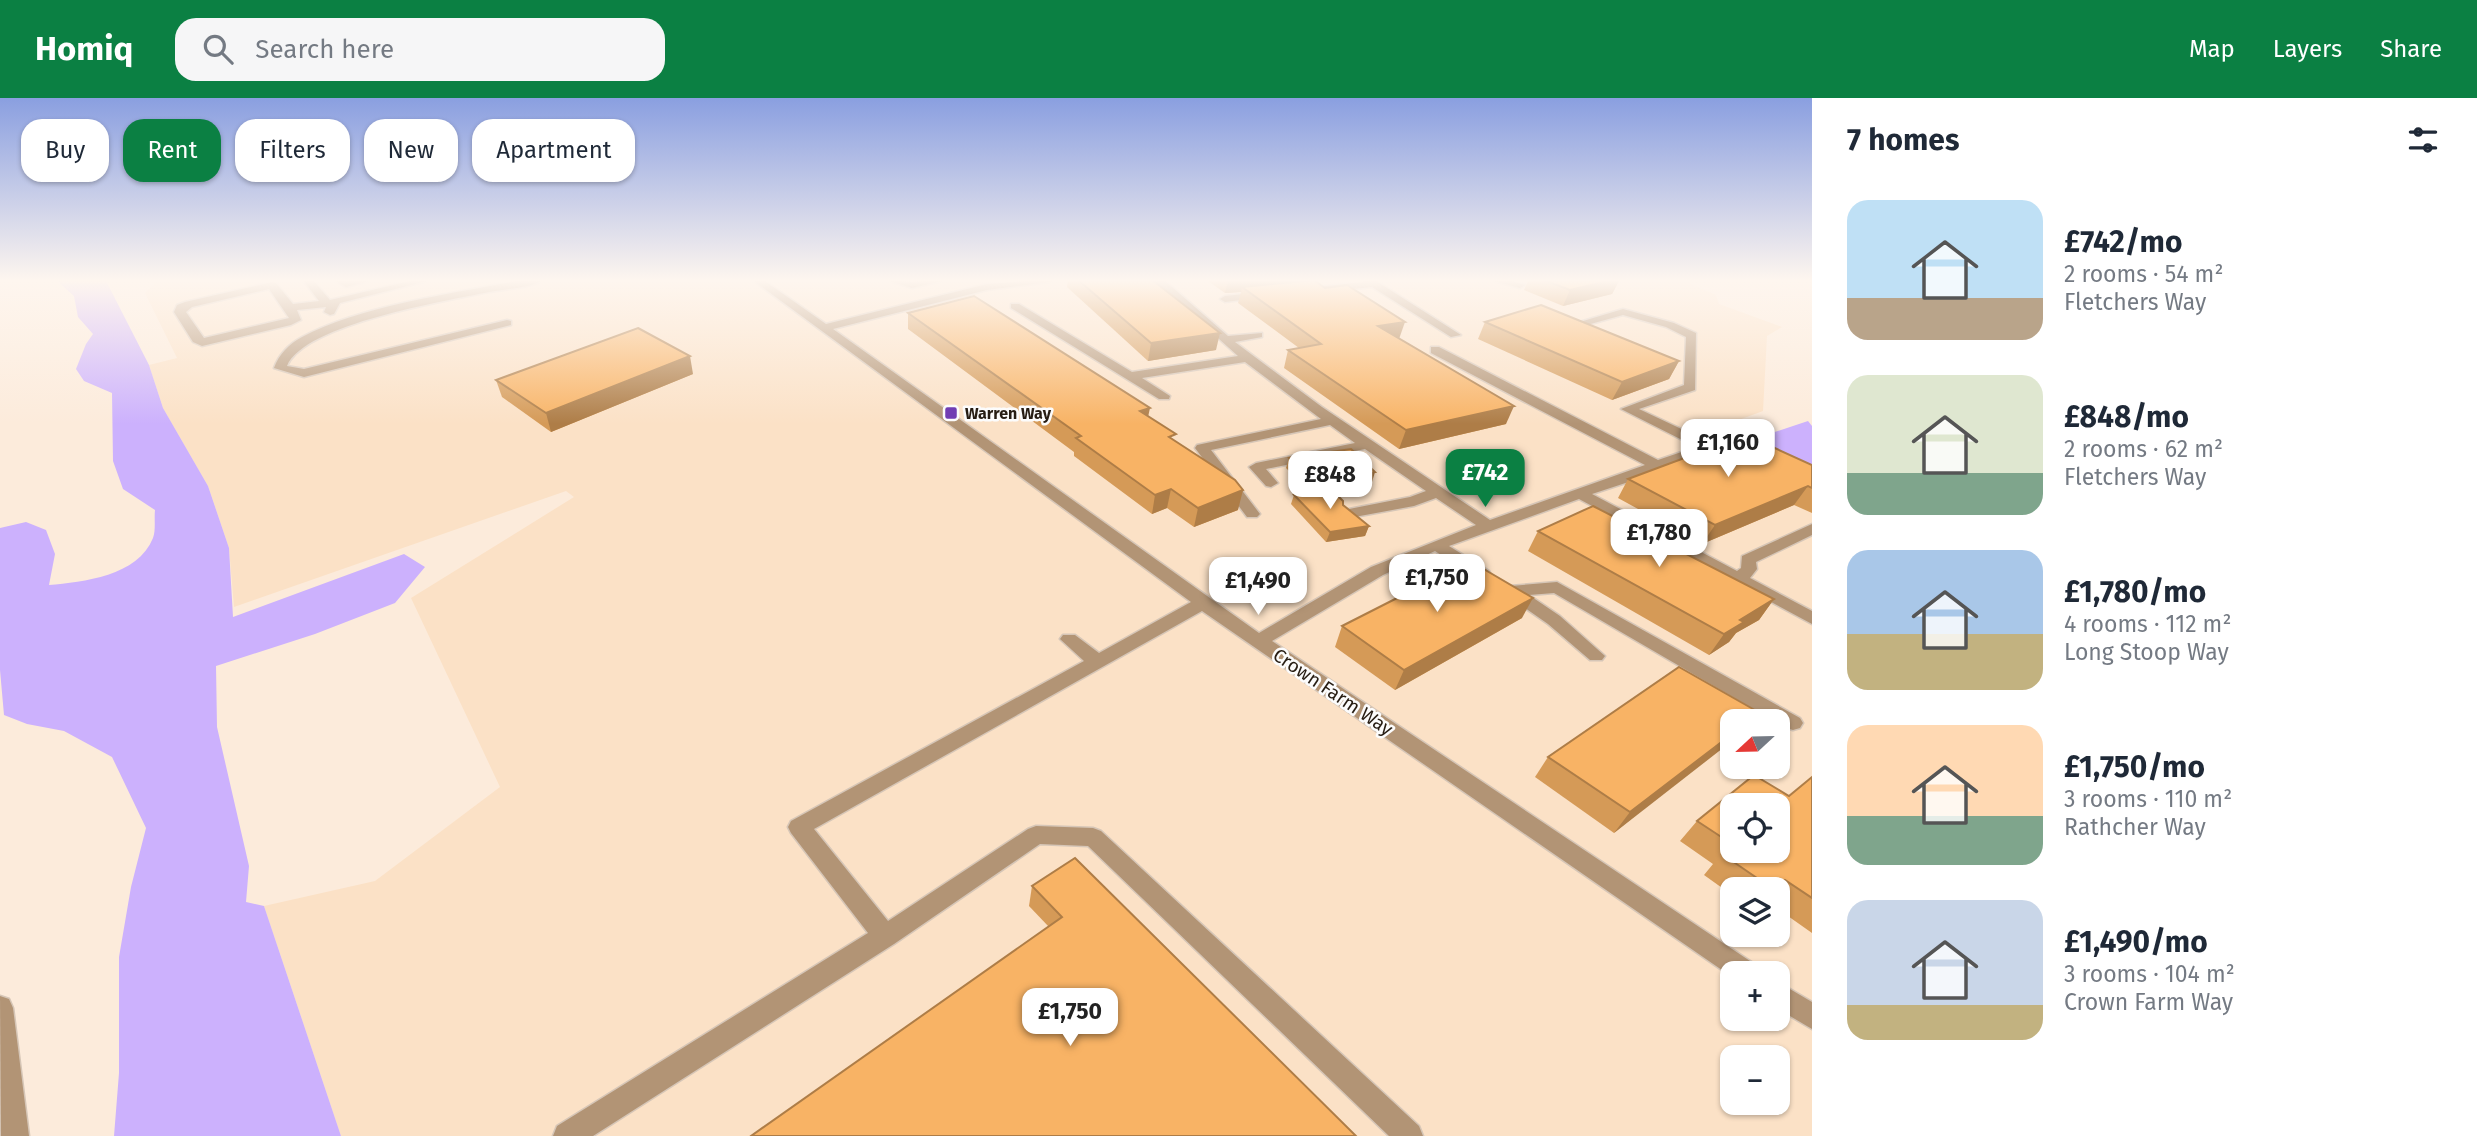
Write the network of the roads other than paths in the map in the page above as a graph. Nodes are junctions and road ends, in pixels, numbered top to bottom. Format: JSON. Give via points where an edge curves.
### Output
{"nodes":[{"id":1,"x":190,"y":327,"type":"edge"},
{"id":2,"x":267,"y":327,"type":"edge"},
{"id":3,"x":333,"y":327,"type":"edge"},
{"id":4,"x":489,"y":327,"type":"edge"},
{"id":5,"x":1051,"y":327,"type":"edge"},
{"id":6,"x":1210,"y":327,"type":"edge"},
{"id":7,"x":1443,"y":327,"type":"edge"},
{"id":8,"x":1675,"y":327,"type":"edge"},
{"id":9,"x":825,"y":328,"type":"edge"},
{"id":10,"x":1258,"y":335,"type":"dead end"},
{"id":11,"x":1455,"y":335,"type":"dead end"},
{"id":12,"x":1224,"y":340,"type":"junction"},
{"id":13,"x":1436,"y":350,"type":"dead end"},
{"id":14,"x":1246,"y":358,"type":"junction"},
{"id":15,"x":1130,"y":376,"type":"junction"},
{"id":16,"x":1164,"y":396,"type":"dead end"},
{"id":17,"x":1332,"y":421,"type":"junction"},
{"id":18,"x":1740,"y":436,"type":"edge"},
{"id":19,"x":1366,"y":445,"type":"junction"},
{"id":20,"x":1709,"y":448,"type":"junction"},
{"id":21,"x":1660,"y":467,"type":"junction"},
{"id":22,"x":1270,"y":482,"type":"dead end"},
{"id":23,"x":1437,"y":492,"type":"junction"},
{"id":24,"x":1579,"y":494,"type":"junction"},
{"id":25,"x":1349,"y":513,"type":"edge"},
{"id":26,"x":1252,"y":514,"type":"dead end"},
{"id":27,"x":1489,"y":527,"type":"junction"},
{"id":28,"x":1812,"y":529,"type":"edge"},
{"id":29,"x":1436,"y":545,"type":"junction"},
{"id":30,"x":1738,"y":579,"type":"junction"},
{"id":31,"x":1510,"y":592,"type":"junction"},
{"id":32,"x":1203,"y":603,"type":"junction"},
{"id":33,"x":1812,"y":618,"type":"edge"},
{"id":34,"x":1069,"y":639,"type":"dead end"},
{"id":35,"x":1259,"y":641,"type":"junction"},
{"id":36,"x":1596,"y":656,"type":"dead end"},
{"id":37,"x":1098,"y":663,"type":"junction"},
{"id":38,"x":1793,"y":723,"type":"dead end"},
{"id":39,"x":885,"y":936,"type":"junction"},
{"id":40,"x":1729,"y":961,"type":"edge"},
{"id":41,"x":1790,"y":1002,"type":"edge"},
{"id":42,"x":0,"y":1008,"type":"edge"},
{"id":43,"x":1812,"y":1017,"type":"edge"},
{"id":44,"x":15,"y":1136,"type":"edge"},
{"id":45,"x":567,"y":1136,"type":"edge"},
{"id":46,"x":1409,"y":1136,"type":"edge"}],
"edges":[{"from":1,"to":2,"type":"street","via":[[201,342]]},
{"from":3,"to":4,"type":"street","via":[[288,352],[280,368],[304,373]]},
{"from":5,"to":15,"type":"street"},
{"from":6,"to":12,"type":"street"},
{"from":7,"to":11,"type":"street"},
{"from":8,"to":20,"type":"street","via":[[1692,335],[1690,387],[1628,409]]},
{"from":9,"to":32,"type":"street","name":"Crown Farm Way"},
{"from":10,"to":12,"type":"street"},
{"from":12,"to":14,"type":"street"},
{"from":13,"to":21,"type":"street"},
{"from":14,"to":15,"type":"street"},
{"from":14,"to":17,"type":"street"},
{"from":15,"to":16,"type":"street"},
{"from":17,"to":19,"type":"street"},
{"from":17,"to":26,"type":"street","via":[[1202,448]]},
{"from":18,"to":20,"type":"street"},
{"from":19,"to":22,"type":"street","via":[[1256,467]]},
{"from":19,"to":23,"type":"street"},
{"from":20,"to":21,"type":"street"},
{"from":21,"to":24,"type":"street"},
{"from":23,"to":25,"type":"street"},
{"from":23,"to":27,"type":"street"},
{"from":24,"to":27,"type":"street"},
{"from":24,"to":30,"type":"street"},
{"from":27,"to":29,"type":"street"},
{"from":28,"to":30,"type":"street","via":[[1748,560],[1749,569]]},
{"from":29,"to":31,"type":"street"},
{"from":29,"to":35,"type":"street","via":[[1377,571]]},
{"from":30,"to":33,"type":"street"},
{"from":31,"to":36,"type":"street"},
{"from":31,"to":38,"type":"street","via":[[1556,587]]},
{"from":32,"to":35,"type":"street","name":"Crown Farm Way"},
{"from":32,"to":37,"type":"street"},
{"from":34,"to":37,"type":"street"},
{"from":35,"to":40,"type":"street","name":"Crown Farm Way"},
{"from":37,"to":39,"type":"street","via":[[799,827]]},
{"from":39,"to":45,"type":"street"},
{"from":39,"to":46,"type":"street","via":[[1036,835],[1093,837]]},
{"from":41,"to":43,"type":"street"},
{"from":42,"to":44,"type":"street"}]}
